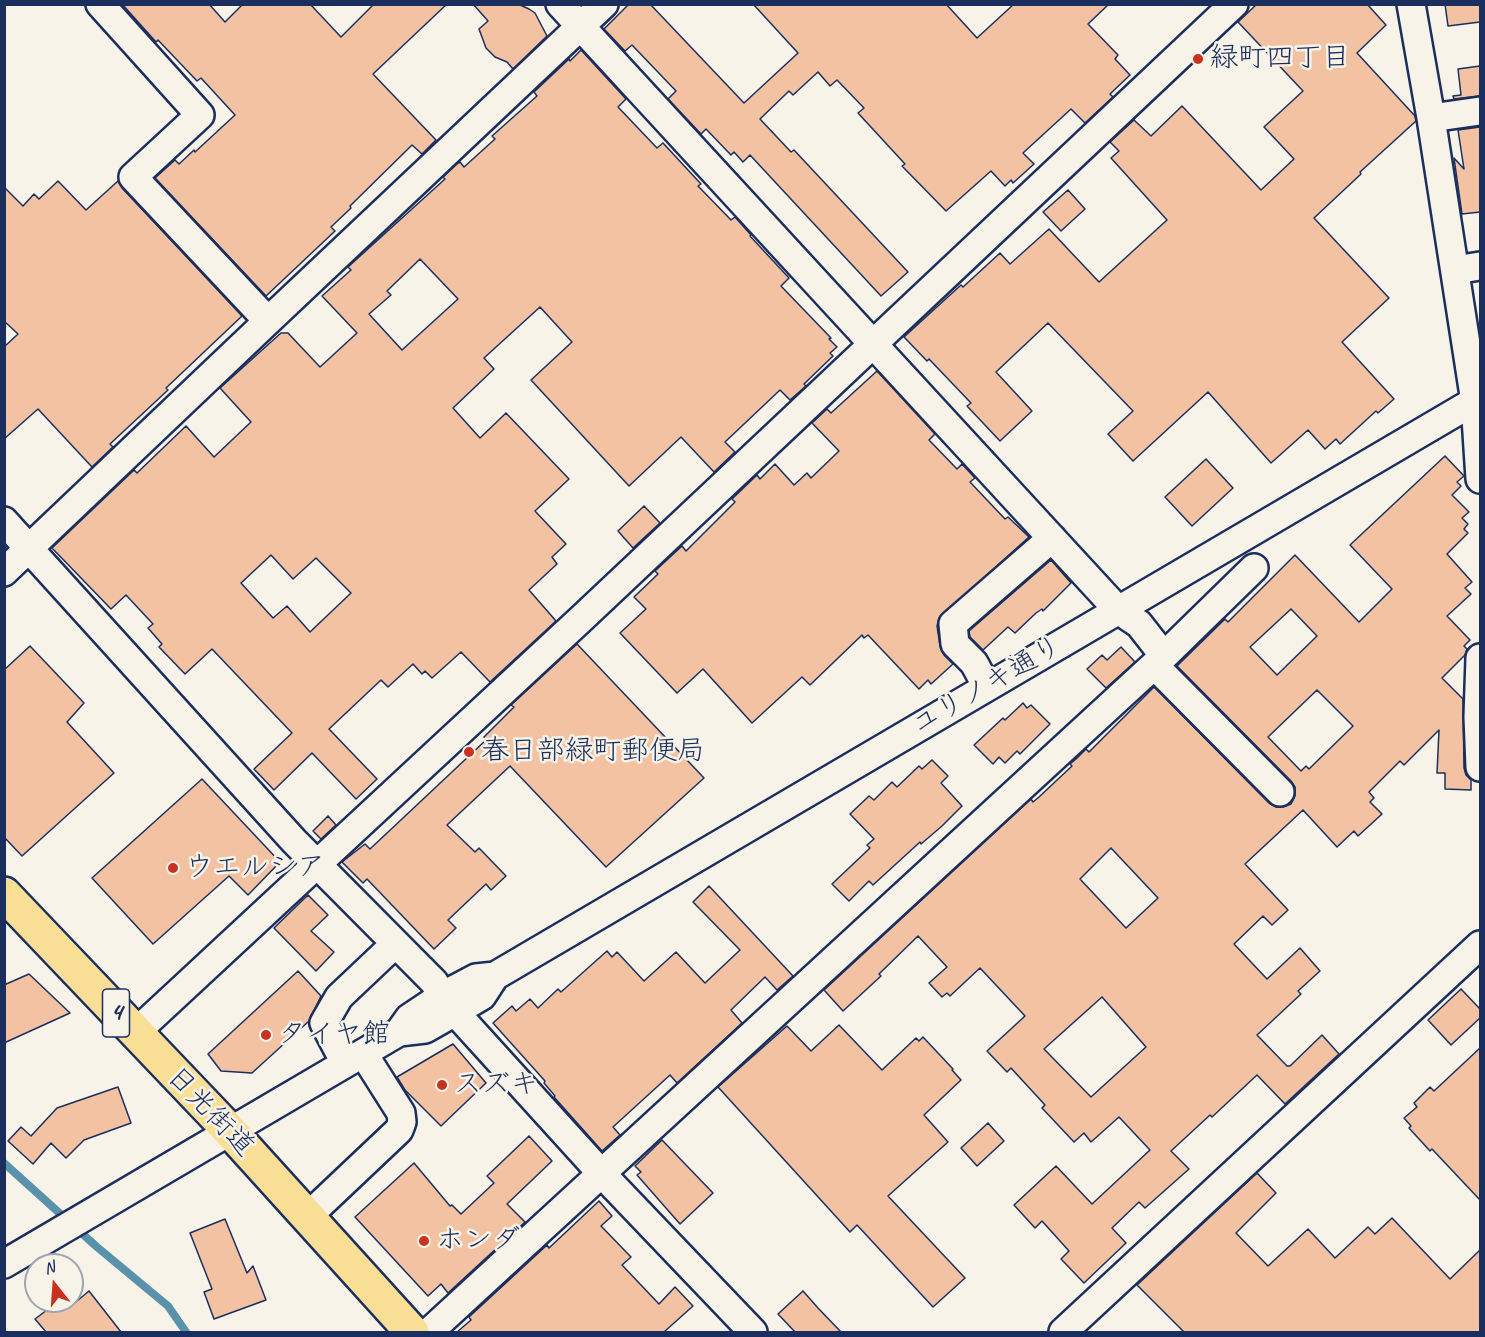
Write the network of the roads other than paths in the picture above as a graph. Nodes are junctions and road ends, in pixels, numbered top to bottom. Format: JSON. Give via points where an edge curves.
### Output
{"nodes":[{"id":1,"x":100,"y":4,"type":"edge"},
{"id":2,"x":560,"y":4,"type":"edge"},
{"id":3,"x":604,"y":4,"type":"edge"},
{"id":4,"x":1234,"y":4,"type":"edge"},
{"id":5,"x":1411,"y":4,"type":"edge"},
{"id":6,"x":581,"y":27,"type":"junction"},
{"id":7,"x":1480,"y":111,"type":"edge"},
{"id":8,"x":1431,"y":118,"type":"junction"},
{"id":9,"x":1468,"y":268,"type":"edge"},
{"id":10,"x":268,"y":321,"type":"junction"},
{"id":11,"x":874,"y":345,"type":"junction"},
{"id":12,"x":1478,"y":400,"type":"edge"},
{"id":13,"x":1480,"y":479,"type":"edge"},
{"id":14,"x":4,"y":521,"type":"edge"},
{"id":15,"x":1052,"y":538,"type":"junction"},
{"id":16,"x":30,"y":549,"type":"junction"},
{"id":17,"x":1254,"y":568,"type":"dead end"},
{"id":18,"x":4,"y":572,"type":"edge"},
{"id":19,"x":1118,"y":610,"type":"junction"},
{"id":20,"x":1480,"y":658,"type":"edge"},
{"id":21,"x":1159,"y":660,"type":"junction"},
{"id":22,"x":987,"y":687,"type":"junction"},
{"id":23,"x":1480,"y":767,"type":"edge"},
{"id":24,"x":1280,"y":792,"type":"dead end"},
{"id":25,"x":316,"y":864,"type":"junction"},
{"id":26,"x":4,"y":894,"type":"edge"},
{"id":27,"x":395,"y":944,"type":"junction"},
{"id":28,"x":1480,"y":945,"type":"edge"},
{"id":29,"x":448,"y":1004,"type":"junction"},
{"id":30,"x":135,"y":1033,"type":"junction"},
{"id":31,"x":354,"y":1058,"type":"junction"},
{"id":32,"x":229,"y":1130,"type":"junction"},
{"id":33,"x":602,"y":1174,"type":"junction"},
{"id":34,"x":307,"y":1217,"type":"junction"},
{"id":35,"x":4,"y":1264,"type":"edge"},
{"id":36,"x":1071,"y":1329,"type":"edge"},
{"id":37,"x":411,"y":1332,"type":"edge"},
{"id":38,"x":429,"y":1332,"type":"edge"},
{"id":39,"x":753,"y":1332,"type":"edge"}],
"edges":[{"from":1,"to":10,"type":"street","via":[[200,115],[133,177]]},
{"from":2,"to":6,"type":"street"},
{"from":3,"to":6,"type":"street"},
{"from":4,"to":11,"type":"street"},
{"from":5,"to":8,"type":"street"},
{"from":6,"to":10,"type":"street"},
{"from":6,"to":11,"type":"street"},
{"from":7,"to":8,"type":"street"},
{"from":8,"to":9,"type":"street"},
{"from":9,"to":12,"type":"street"},
{"from":10,"to":16,"type":"street"},
{"from":11,"to":15,"type":"street"},
{"from":11,"to":25,"type":"street"},
{"from":12,"to":13,"type":"street"},
{"from":12,"to":19,"type":"street","name":"ユリノキ通り"},
{"from":14,"to":16,"type":"street"},
{"from":15,"to":19,"type":"street"},
{"from":15,"to":22,"type":"street","via":[[953,624],[955,644],[974,663]]},
{"from":16,"to":18,"type":"street"},
{"from":16,"to":25,"type":"street"},
{"from":17,"to":21,"type":"street"},
{"from":19,"to":21,"type":"street","via":[[1138,624]]},
{"from":19,"to":22,"type":"street","name":"ユリノキ通り"},
{"from":20,"to":23,"type":"street"},
{"from":21,"to":24,"type":"street"},
{"from":21,"to":33,"type":"street"},
{"from":22,"to":29,"type":"street","name":"ユリノキ通り","via":[[495,976],[482,996]]},
{"from":25,"to":27,"type":"street"},
{"from":25,"to":30,"type":"street"},
{"from":26,"to":30,"type":"highway","name":"日光街道","number":"4"},
{"from":27,"to":29,"type":"street","via":[[434,982]]},
{"from":27,"to":31,"type":"street","via":[[339,997],[324,1023]]},
{"from":28,"to":36,"type":"street"},
{"from":29,"to":31,"type":"street","name":"ユリノキ通り","via":[[425,1029],[399,1032]]},
{"from":29,"to":33,"type":"street"},
{"from":30,"to":32,"type":"highway","name":"日光街道","number":"4"},
{"from":31,"to":32,"type":"street","name":"ユリノキ通り"},
{"from":31,"to":34,"type":"street","via":[[401,1113],[402,1122],[399,1130]]},
{"from":32,"to":34,"type":"highway","name":"日光街道","number":"4"},
{"from":32,"to":35,"type":"street","name":"ユリノキ通り"},
{"from":33,"to":38,"type":"street"},
{"from":33,"to":39,"type":"street"},
{"from":34,"to":37,"type":"highway","name":"日光街道","number":"4"}]}
